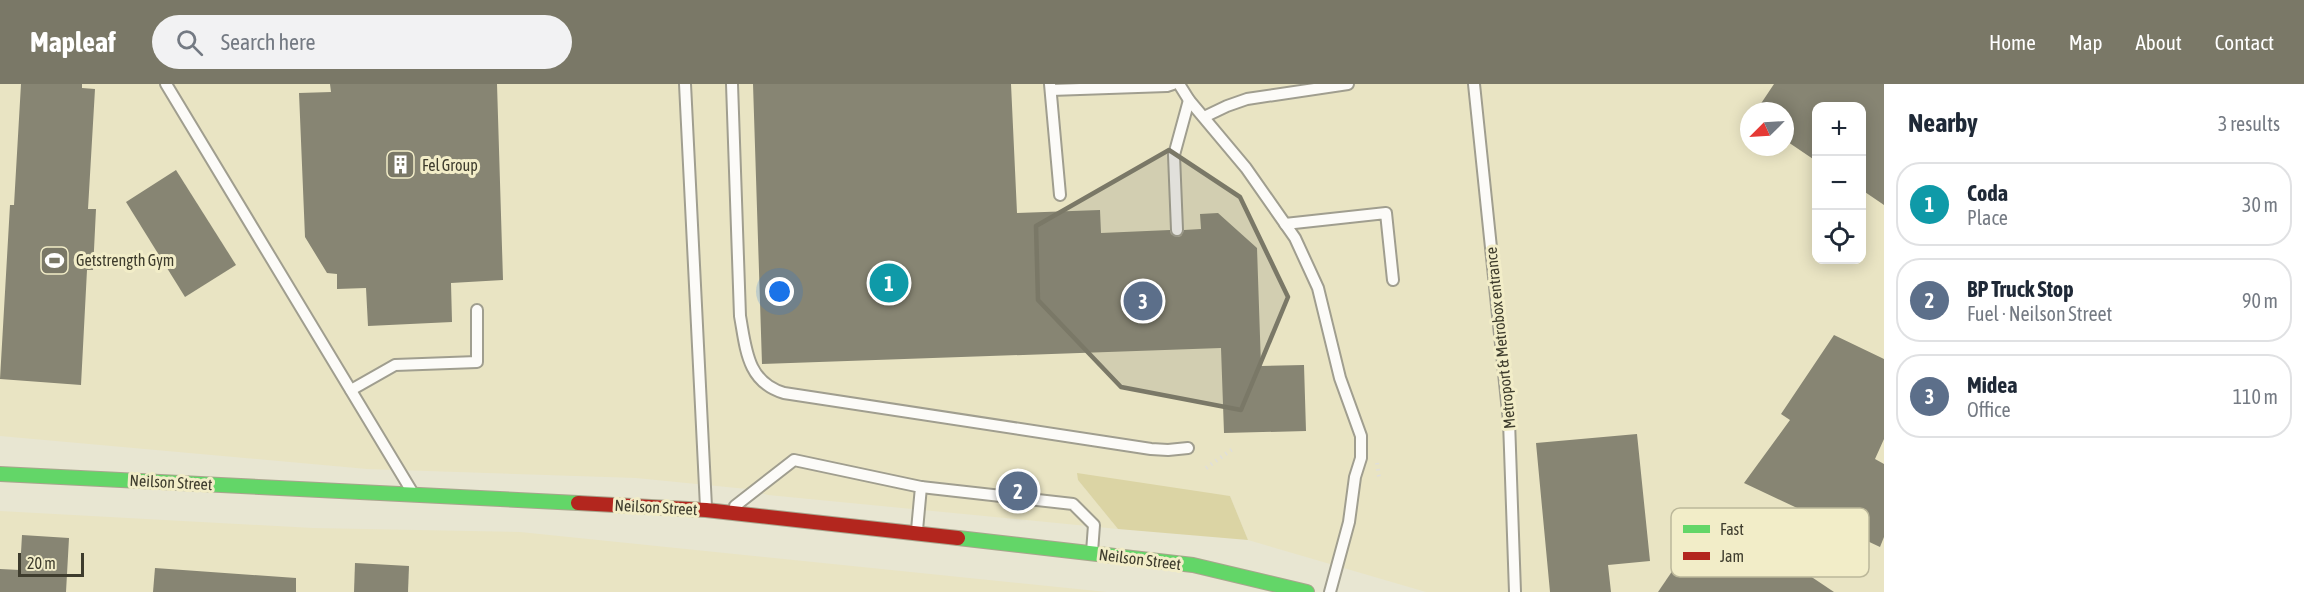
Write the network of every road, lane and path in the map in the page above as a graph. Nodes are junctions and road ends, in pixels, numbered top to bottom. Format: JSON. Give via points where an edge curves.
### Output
{"nodes":[{"id":1,"x":166,"y":84,"type":"edge"},
{"id":2,"x":685,"y":84,"type":"edge"},
{"id":3,"x":732,"y":84,"type":"edge"},
{"id":4,"x":1173,"y":84,"type":"edge"},
{"id":5,"x":1179,"y":84,"type":"edge"},
{"id":6,"x":1348,"y":84,"type":"edge"},
{"id":7,"x":1474,"y":84,"type":"edge"},
{"id":8,"x":1050,"y":87,"type":"edge"},
{"id":9,"x":1189,"y":99,"type":"junction"},
{"id":10,"x":1204,"y":117,"type":"junction"},
{"id":11,"x":1060,"y":195,"type":"dead end"},
{"id":12,"x":1285,"y":224,"type":"junction"},
{"id":13,"x":1177,"y":230,"type":"dead end"},
{"id":14,"x":1393,"y":280,"type":"dead end"},
{"id":15,"x":477,"y":310,"type":"dead end"},
{"id":16,"x":351,"y":390,"type":"junction"},
{"id":17,"x":1188,"y":448,"type":"dead end"},
{"id":18,"x":1234,"y":448,"type":"dead end"},
{"id":19,"x":1377,"y":459,"type":"dead end"},
{"id":20,"x":1206,"y":468,"type":"dead end"},
{"id":21,"x":0,"y":474,"type":"edge"},
{"id":22,"x":1379,"y":477,"type":"dead end"},
{"id":23,"x":921,"y":487,"type":"junction"},
{"id":24,"x":413,"y":494,"type":"junction"},
{"id":25,"x":706,"y":510,"type":"junction"},
{"id":26,"x":725,"y":513,"type":"junction"},
{"id":27,"x":917,"y":534,"type":"junction"},
{"id":28,"x":1092,"y":553,"type":"junction"},
{"id":29,"x":1307,"y":592,"type":"edge"},
{"id":30,"x":1330,"y":592,"type":"edge"},
{"id":31,"x":1515,"y":592,"type":"edge"}],
"edges":[{"from":1,"to":16,"type":"lane"},
{"from":2,"to":25,"type":"lane"},
{"from":3,"to":17,"type":"lane","via":[[740,316],[752,366],[762,382],[784,393],[841,402],[1151,449]]},
{"from":4,"to":8,"type":"lane"},
{"from":5,"to":9,"type":"lane"},
{"from":6,"to":10,"type":"lane","via":[[1247,99]]},
{"from":7,"to":31,"type":"lane","name":"Metroport & Metrobox entrance","via":[[1509,421]]},
{"from":8,"to":11,"type":"lane"},
{"from":9,"to":10,"type":"lane"},
{"from":9,"to":13,"type":"lane","via":[[1174,155]]},
{"from":10,"to":12,"type":"lane"},
{"from":12,"to":14,"type":"lane","via":[[1386,213]]},
{"from":12,"to":30,"type":"lane","via":[[1318,288],[1340,378],[1361,436],[1361,458],[1349,522]]},
{"from":15,"to":16,"type":"lane","via":[[477,362],[395,365]]},
{"from":16,"to":24,"type":"lane"},
{"from":18,"to":20,"type":"path"},
{"from":19,"to":22,"type":"path"},
{"from":21,"to":24,"type":"main road","name":"Neilson Street"},
{"from":23,"to":26,"type":"lane","via":[[794,460]]},
{"from":23,"to":27,"type":"lane"},
{"from":23,"to":28,"type":"lane","via":[[1073,504],[1094,525]]},
{"from":24,"to":25,"type":"main road","name":"Neilson Street"},
{"from":25,"to":26,"type":"main road","name":"Neilson Street"},
{"from":26,"to":27,"type":"main road","name":"Neilson Street"},
{"from":27,"to":28,"type":"main road","name":"Neilson Street"},
{"from":28,"to":29,"type":"main road","name":"Neilson Street","via":[[1193,565]]}]}
